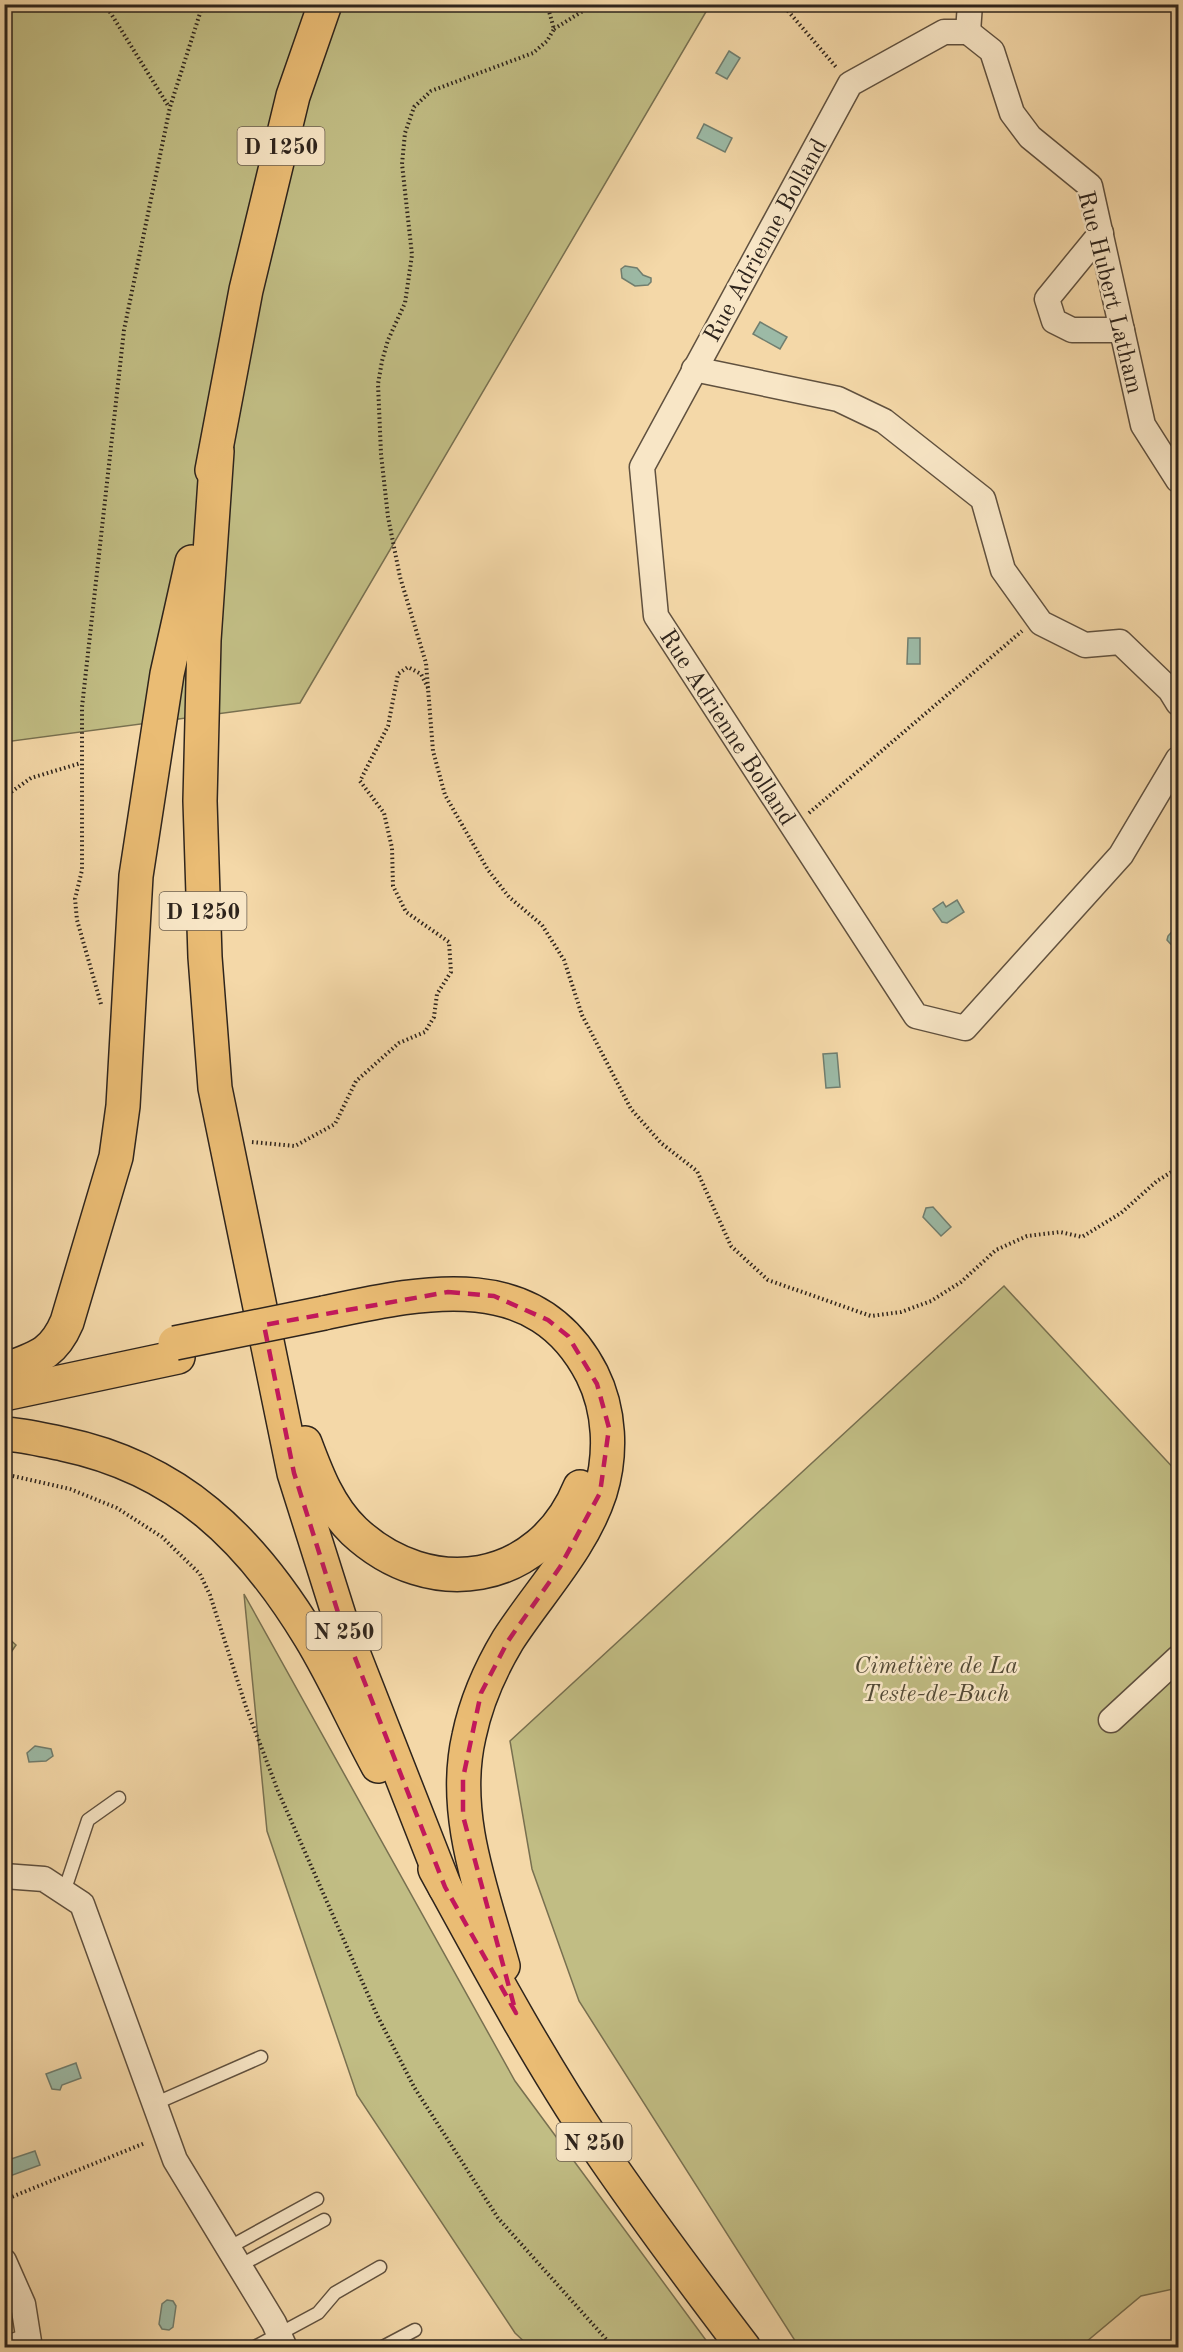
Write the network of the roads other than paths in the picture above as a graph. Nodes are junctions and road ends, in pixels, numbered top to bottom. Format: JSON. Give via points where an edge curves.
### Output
{"nodes":[{"id":1,"x":325,"y":4,"type":"edge"},
{"id":2,"x":970,"y":4,"type":"edge"},
{"id":3,"x":968,"y":33,"type":"junction"},
{"id":4,"x":1101,"y":233,"type":"junction"},
{"id":5,"x":1122,"y":330,"type":"junction"},
{"id":6,"x":694,"y":369,"type":"junction"},
{"id":7,"x":217,"y":451,"type":"junction"},
{"id":8,"x":1179,"y":480,"type":"edge"},
{"id":9,"x":1179,"y":703,"type":"edge"},
{"id":10,"x":1179,"y":759,"type":"edge"},
{"id":11,"x":326,"y":1320,"type":"junction"},
{"id":12,"x":176,"y":1350,"type":"junction"},
{"id":13,"x":272,"y":1365,"type":"junction"},
{"id":14,"x":4,"y":1372,"type":"edge"},
{"id":15,"x":4,"y":1394,"type":"edge"},
{"id":16,"x":4,"y":1434,"type":"edge"},
{"id":17,"x":1179,"y":1658,"type":"edge"},
{"id":18,"x":1111,"y":1720,"type":"dead end"},
{"id":19,"x":119,"y":1798,"type":"dead end"},
{"id":20,"x":4,"y":1876,"type":"edge"},
{"id":21,"x":445,"y":1887,"type":"junction"},
{"id":22,"x":64,"y":1892,"type":"junction"},
{"id":23,"x":516,"y":2013,"type":"junction"},
{"id":24,"x":261,"y":2057,"type":"dead end"},
{"id":25,"x":154,"y":2104,"type":"junction"},
{"id":26,"x":317,"y":2199,"type":"dead end"},
{"id":27,"x":324,"y":2220,"type":"dead end"},
{"id":28,"x":234,"y":2257,"type":"junction"},
{"id":29,"x":4,"y":2260,"type":"edge"},
{"id":30,"x":380,"y":2267,"type":"dead end"},
{"id":31,"x":415,"y":2330,"type":"dead end"},
{"id":32,"x":30,"y":2341,"type":"edge"},
{"id":33,"x":282,"y":2341,"type":"edge"},
{"id":34,"x":4,"y":2343,"type":"edge"},
{"id":35,"x":253,"y":2348,"type":"edge"},
{"id":36,"x":381,"y":2348,"type":"edge"},
{"id":37,"x":744,"y":2348,"type":"edge"}],
"edges":[{"from":1,"to":7,"type":"main road","number":"D 1250","via":[[293,96],[246,290]]},
{"from":2,"to":3,"type":"street"},
{"from":3,"to":4,"type":"street","name":"Rue Hubert Latham","via":[[992,51],[1012,113],[1030,136],[1090,186]]},
{"from":3,"to":6,"type":"street","name":"Rue Adrienne Bolland","via":[[944,32],[850,84]]},
{"from":4,"to":5,"type":"street","name":"Rue Hubert Latham"},
{"from":4,"to":5,"type":"street","via":[[1047,299],[1054,321],[1072,330]]},
{"from":5,"to":8,"type":"street","name":"Rue Hubert Latham","via":[[1143,425]]},
{"from":6,"to":9,"type":"street","via":[[838,399],[884,421],[983,499],[1003,570],[1041,623],[1085,645],[1120,642]]},
{"from":6,"to":10,"type":"street","name":"Rue Adrienne Bolland","via":[[642,468],[656,616],[916,1016],[965,1028],[1120,855]]},
{"from":7,"to":13,"type":"main road","number":"D 1250","via":[[204,640],[200,801],[206,969],[216,1088]]},
{"from":7,"to":14,"type":"main road","via":[[167,674],[136,876],[123,1107],[116,1157],[59,1341],[37,1358]]},
{"from":11,"to":12,"type":"main road","bridge":true},
{"from":11,"to":13,"type":"main road","via":[[448,1310],[487,1314],[524,1329],[552,1350],[574,1383],[585,1414],[587,1460],[573,1504],[545,1540],[521,1557],[484,1572],[458,1575],[423,1572],[389,1556],[354,1530],[326,1495]]},
{"from":11,"to":23,"type":"main road","via":[[384,1300],[448,1292],[494,1296],[520,1305],[568,1336],[597,1384],[609,1428],[600,1493],[561,1567],[508,1641],[481,1693],[463,1778],[464,1816]]},
{"from":12,"to":14,"type":"main road"},
{"from":12,"to":15,"type":"main road"},
{"from":13,"to":21,"type":"main road","number":"N 250","via":[[294,1473],[341,1622]]},
{"from":16,"to":21,"type":"main road","via":[[91,1450],[146,1471],[204,1507],[259,1564],[310,1637]]},
{"from":17,"to":18,"type":"street"},
{"from":19,"to":22,"type":"lane","via":[[88,1820]]},
{"from":20,"to":22,"type":"street","via":[[44,1879]]},
{"from":21,"to":23,"type":"main road","number":"N 250"},
{"from":22,"to":25,"type":"street","via":[[82,1904]]},
{"from":23,"to":37,"type":"main road","number":"N 250","via":[[595,2143]]},
{"from":24,"to":25,"type":"lane"},
{"from":25,"to":28,"type":"street","via":[[175,2160]]},
{"from":26,"to":28,"type":"lane"},
{"from":27,"to":28,"type":"lane"},
{"from":28,"to":33,"type":"street"},
{"from":29,"to":32,"type":"street","via":[[23,2304]]},
{"from":30,"to":33,"type":"lane","via":[[335,2294]]},
{"from":31,"to":36,"type":"lane"},
{"from":32,"to":34,"type":"lane"},
{"from":33,"to":35,"type":"lane"}]}
